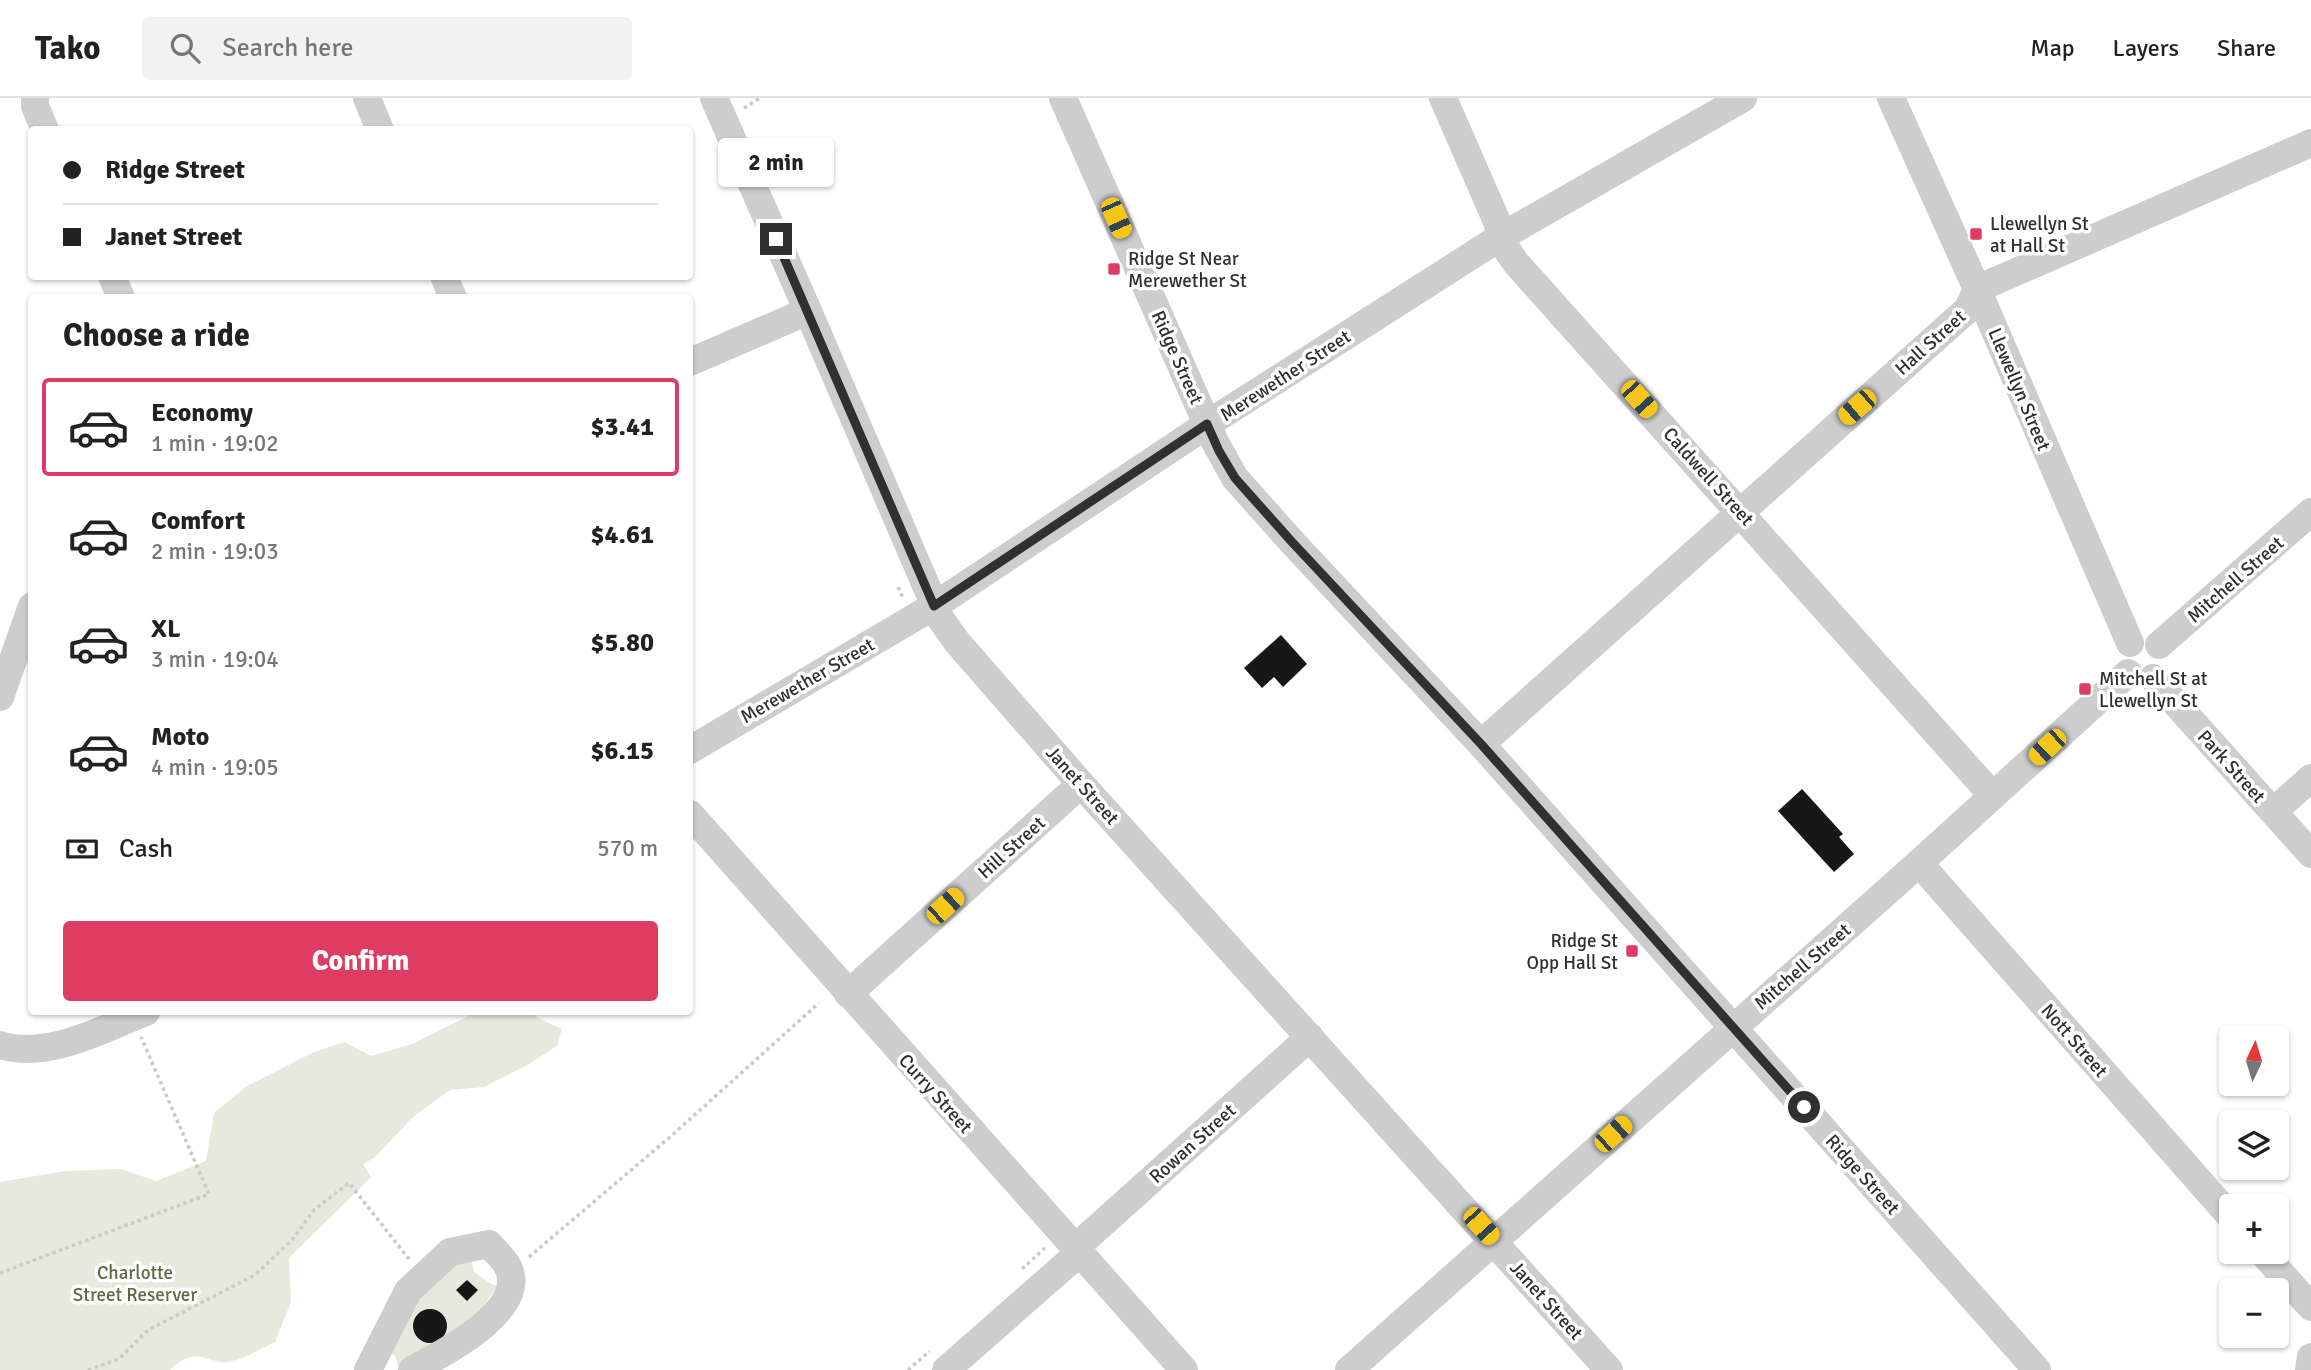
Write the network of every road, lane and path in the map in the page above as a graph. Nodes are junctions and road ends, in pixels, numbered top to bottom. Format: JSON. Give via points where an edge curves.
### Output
{"nodes":[{"id":1,"x":35,"y":98,"type":"edge"},
{"id":2,"x":367,"y":98,"type":"edge"},
{"id":3,"x":760,"y":98,"type":"edge"},
{"id":4,"x":1063,"y":98,"type":"edge"},
{"id":5,"x":1443,"y":98,"type":"edge"},
{"id":6,"x":1743,"y":98,"type":"edge"},
{"id":7,"x":1891,"y":98,"type":"edge"},
{"id":8,"x":724,"y":105,"type":"edge"},
{"id":9,"x":43,"y":126,"type":"edge"},
{"id":10,"x":378,"y":126,"type":"edge"},
{"id":11,"x":2311,"y":143,"type":"edge"},
{"id":12,"x":1499,"y":238,"type":"junction"},
{"id":13,"x":1977,"y":289,"type":"junction"},
{"id":14,"x":808,"y":311,"type":"junction"},
{"id":15,"x":693,"y":361,"type":"edge"},
{"id":16,"x":1207,"y":424,"type":"junction"},
{"id":17,"x":1740,"y":511,"type":"junction"},
{"id":18,"x":2311,"y":512,"type":"edge"},
{"id":19,"x":934,"y":606,"type":"junction"},
{"id":20,"x":28,"y":617,"type":"edge"},
{"id":21,"x":2130,"y":643,"type":"junction"},
{"id":22,"x":2159,"y":645,"type":"junction"},
{"id":23,"x":2140,"y":676,"type":"junction"},
{"id":24,"x":0,"y":697,"type":"edge"},
{"id":25,"x":1481,"y":744,"type":"junction"},
{"id":26,"x":693,"y":748,"type":"edge"},
{"id":27,"x":2311,"y":778,"type":"edge"},
{"id":28,"x":1081,"y":784,"type":"junction"},
{"id":29,"x":1993,"y":796,"type":"junction"},
{"id":30,"x":2274,"y":811,"type":"junction"},
{"id":31,"x":693,"y":817,"type":"edge"},
{"id":32,"x":2311,"y":854,"type":"edge"},
{"id":33,"x":1919,"y":863,"type":"junction"},
{"id":34,"x":848,"y":994,"type":"junction"},
{"id":35,"x":819,"y":1003,"type":"dead end"},
{"id":36,"x":143,"y":1023,"type":"edge"},
{"id":37,"x":1732,"y":1028,"type":"junction"},
{"id":38,"x":1310,"y":1037,"type":"junction"},
{"id":39,"x":0,"y":1045,"type":"edge"},
{"id":40,"x":2219,"y":1203,"type":"edge"},
{"id":41,"x":1494,"y":1240,"type":"junction"},
{"id":42,"x":1076,"y":1252,"type":"junction"},
{"id":43,"x":527,"y":1259,"type":"dead end"},
{"id":44,"x":2273,"y":1264,"type":"edge"},
{"id":45,"x":0,"y":1273,"type":"edge"},
{"id":46,"x":424,"y":1277,"type":"junction"},
{"id":47,"x":2311,"y":1307,"type":"edge"},
{"id":48,"x":2311,"y":1357,"type":"edge"},
{"id":49,"x":88,"y":1370,"type":"edge"},
{"id":50,"x":368,"y":1370,"type":"edge"},
{"id":51,"x":412,"y":1370,"type":"edge"},
{"id":52,"x":946,"y":1370,"type":"edge"},
{"id":53,"x":1184,"y":1370,"type":"edge"},
{"id":54,"x":1349,"y":1370,"type":"edge"},
{"id":55,"x":1609,"y":1370,"type":"edge"},
{"id":56,"x":2037,"y":1370,"type":"edge"},
{"id":57,"x":2309,"y":1370,"type":"edge"}],
"edges":[{"from":1,"to":9,"type":"street"},
{"from":2,"to":10,"type":"street"},
{"from":3,"to":8,"type":"path"},
{"from":4,"to":16,"type":"street","name":"Ridge Street"},
{"from":5,"to":12,"type":"street","name":"Caldwell Street","via":[[1498,223]]},
{"from":6,"to":12,"type":"street","name":"Merewether Street"},
{"from":7,"to":13,"type":"street","name":"Llewellyn Street"},
{"from":8,"to":14,"type":"street","name":"Janet Street"},
{"from":11,"to":13,"type":"street","name":"Hall Street"},
{"from":12,"to":16,"type":"street","name":"Merewether Street"},
{"from":12,"to":17,"type":"street","name":"Caldwell Street","via":[[1516,263]]},
{"from":13,"to":17,"type":"street","name":"Hall Street","via":[[1968,309]]},
{"from":13,"to":21,"type":"street","name":"Llewellyn Street"},
{"from":14,"to":15,"type":"street"},
{"from":14,"to":19,"type":"street","name":"Janet Street"},
{"from":16,"to":19,"type":"street","name":"Merewether Street"},
{"from":16,"to":25,"type":"street","name":"Ridge Street","via":[[1235,478]]},
{"from":17,"to":25,"type":"street","name":"Hall Street"},
{"from":17,"to":29,"type":"street","name":"Caldwell Street"},
{"from":18,"to":22,"type":"street","name":"Mitchell Street"},
{"from":19,"to":26,"type":"street","name":"Merewether Street"},
{"from":19,"to":28,"type":"street","name":"Janet Street","via":[[957,642]]},
{"from":20,"to":24,"type":"street"},
{"from":21,"to":22,"type":"street","via":[[2142,638]]},
{"from":21,"to":23,"type":"street","via":[[2122,661]]},
{"from":22,"to":23,"type":"street","via":[[2165,660],[2159,674]]},
{"from":23,"to":29,"type":"street","name":"Mitchell Street"},
{"from":23,"to":30,"type":"street","name":"Park Street"},
{"from":25,"to":37,"type":"street","name":"Ridge Street"},
{"from":27,"to":30,"type":"street"},
{"from":28,"to":34,"type":"street","name":"Hill Street"},
{"from":28,"to":38,"type":"street","name":"Janet Street"},
{"from":29,"to":33,"type":"street","name":"Mitchell Street"},
{"from":30,"to":32,"type":"street","name":"Park Street"},
{"from":31,"to":34,"type":"street","name":"Curry Street"},
{"from":33,"to":37,"type":"street","name":"Mitchell Street"},
{"from":33,"to":40,"type":"street","name":"Nott Street"},
{"from":34,"to":42,"type":"street","name":"Curry Street"},
{"from":35,"to":43,"type":"path"},
{"from":36,"to":39,"type":"street","via":[[38,1049]]},
{"from":36,"to":45,"type":"path","via":[[209,1194]]},
{"from":37,"to":41,"type":"street","name":"Mitchell Street"},
{"from":37,"to":56,"type":"street","name":"Ridge Street"},
{"from":38,"to":41,"type":"street","name":"Janet Street"},
{"from":38,"to":42,"type":"street","name":"Rowan Street"},
{"from":41,"to":54,"type":"street","name":"Mitchell Street"},
{"from":41,"to":55,"type":"street","name":"Janet Street"},
{"from":42,"to":52,"type":"street","name":"Rowan Street"},
{"from":42,"to":53,"type":"street","name":"Curry Street"},
{"from":44,"to":47,"type":"street"},
{"from":46,"to":49,"type":"path","via":[[349,1183],[314,1210],[292,1240],[255,1275],[148,1330],[120,1359]]},
{"from":46,"to":50,"type":"street","via":[[408,1291]]},
{"from":46,"to":51,"type":"street","via":[[450,1252],[489,1244],[508,1266],[512,1286],[500,1310],[460,1345]]},
{"from":48,"to":57,"type":"street"}]}
